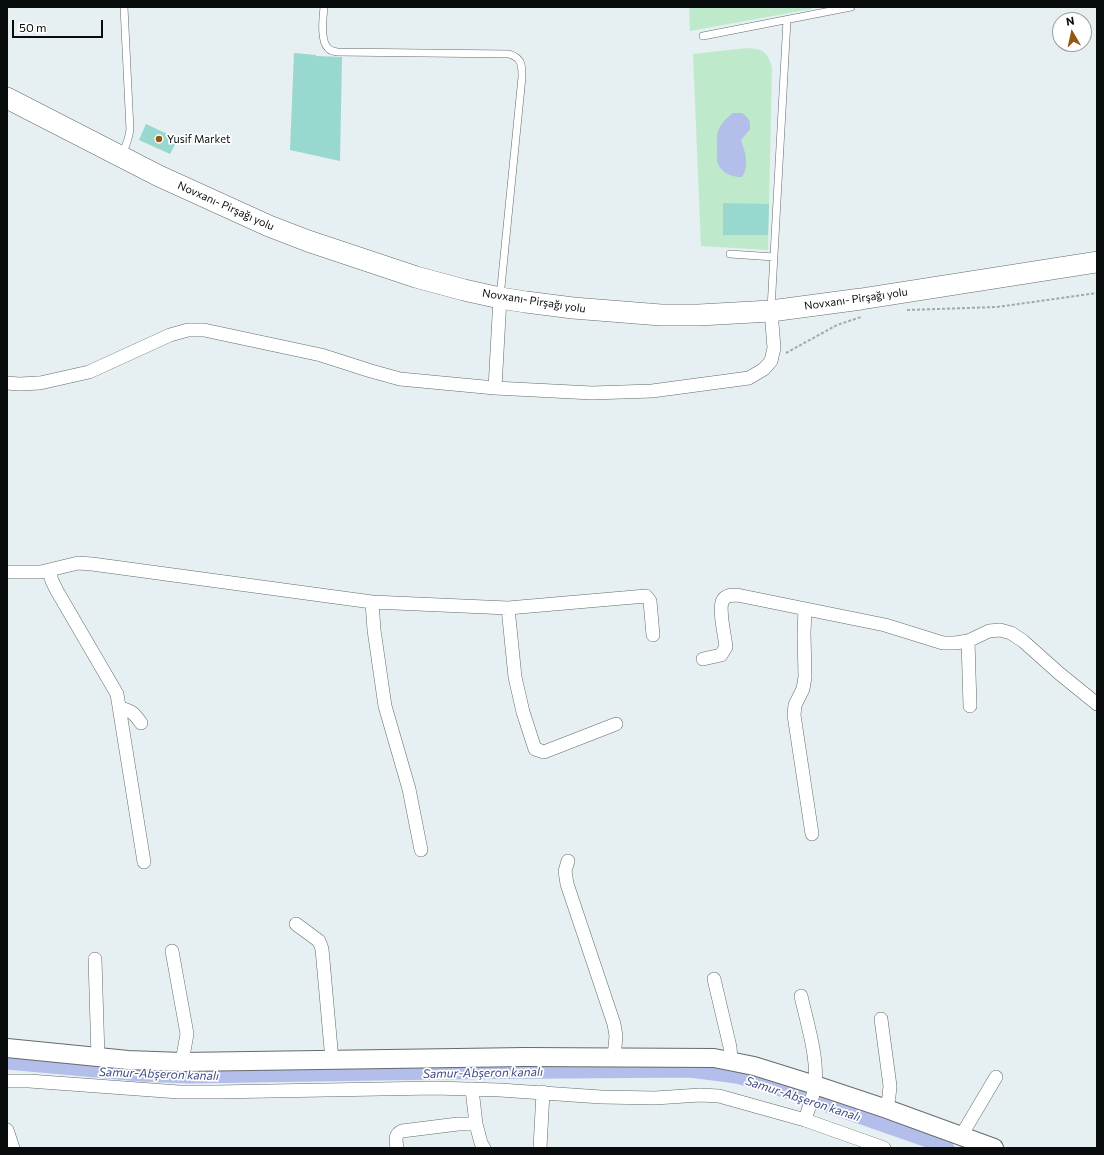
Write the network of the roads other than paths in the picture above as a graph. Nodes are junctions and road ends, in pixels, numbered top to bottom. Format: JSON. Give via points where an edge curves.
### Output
{"nodes":[{"id":1,"x":124,"y":7,"type":"edge"},
{"id":2,"x":324,"y":7,"type":"edge"},
{"id":3,"x":851,"y":7,"type":"edge"},
{"id":4,"x":787,"y":20,"type":"junction"},
{"id":5,"x":703,"y":36,"type":"dead end"},
{"id":6,"x":7,"y":98,"type":"edge"},
{"id":7,"x":122,"y":156,"type":"junction"},
{"id":8,"x":730,"y":254,"type":"dead end"},
{"id":9,"x":774,"y":258,"type":"junction"},
{"id":10,"x":1097,"y":262,"type":"edge"},
{"id":11,"x":500,"y":298,"type":"junction"},
{"id":12,"x":771,"y":311,"type":"junction"},
{"id":13,"x":7,"y":383,"type":"edge"},
{"id":14,"x":495,"y":388,"type":"junction"},
{"id":15,"x":50,"y":570,"type":"junction"},
{"id":16,"x":7,"y":572,"type":"edge"},
{"id":17,"x":372,"y":602,"type":"junction"},
{"id":18,"x":508,"y":608,"type":"junction"},
{"id":19,"x":805,"y":609,"type":"junction"},
{"id":20,"x":654,"y":634,"type":"dead end"},
{"id":21,"x":968,"y":641,"type":"junction"},
{"id":22,"x":704,"y":659,"type":"dead end"},
{"id":23,"x":1097,"y":704,"type":"edge"},
{"id":24,"x":970,"y":706,"type":"dead end"},
{"id":25,"x":120,"y":708,"type":"junction"},
{"id":26,"x":141,"y":723,"type":"dead end"},
{"id":27,"x":616,"y":724,"type":"dead end"},
{"id":28,"x":812,"y":834,"type":"dead end"},
{"id":29,"x":421,"y":850,"type":"dead end"},
{"id":30,"x":568,"y":861,"type":"dead end"},
{"id":31,"x":144,"y":862,"type":"dead end"},
{"id":32,"x":296,"y":924,"type":"dead end"},
{"id":33,"x":172,"y":951,"type":"dead end"},
{"id":34,"x":94,"y":958,"type":"dead end"},
{"id":35,"x":714,"y":979,"type":"dead end"},
{"id":36,"x":801,"y":996,"type":"dead end"},
{"id":37,"x":881,"y":1019,"type":"dead end"},
{"id":38,"x":7,"y":1048,"type":"edge"},
{"id":39,"x":98,"y":1057,"type":"junction"},
{"id":40,"x":614,"y":1057,"type":"junction"},
{"id":41,"x":332,"y":1060,"type":"junction"},
{"id":42,"x":731,"y":1061,"type":"junction"},
{"id":43,"x":182,"y":1062,"type":"junction"},
{"id":44,"x":996,"y":1078,"type":"dead end"},
{"id":45,"x":7,"y":1081,"type":"edge"},
{"id":46,"x":815,"y":1085,"type":"junction"},
{"id":47,"x":472,"y":1089,"type":"junction"},
{"id":48,"x":543,"y":1092,"type":"junction"},
{"id":49,"x":886,"y":1109,"type":"junction"},
{"id":50,"x":805,"y":1120,"type":"junction"},
{"id":51,"x":476,"y":1124,"type":"junction"},
{"id":52,"x":7,"y":1130,"type":"edge"},
{"id":53,"x":961,"y":1136,"type":"junction"},
{"id":54,"x":13,"y":1148,"type":"edge"},
{"id":55,"x":397,"y":1148,"type":"edge"},
{"id":56,"x":484,"y":1148,"type":"edge"},
{"id":57,"x":540,"y":1148,"type":"edge"},
{"id":58,"x":884,"y":1148,"type":"edge"},
{"id":59,"x":994,"y":1148,"type":"edge"}],
"edges":[{"from":1,"to":7,"type":"lane","via":[[130,130]]},
{"from":2,"to":11,"type":"lane","via":[[325,45],[329,50],[336,52],[509,54],[516,56],[520,62],[522,77]]},
{"from":3,"to":4,"type":"lane"},
{"from":4,"to":5,"type":"lane"},
{"from":4,"to":9,"type":"lane"},
{"from":6,"to":7,"type":"main road","name":"Novxanı- Pirşağı yolu"},
{"from":7,"to":11,"type":"main road","name":"Novxanı- Pirşağı yolu","via":[[159,176],[276,229],[416,277]]},
{"from":8,"to":9,"type":"lane"},
{"from":9,"to":12,"type":"lane"},
{"from":10,"to":12,"type":"main road","name":"Novxanı- Pirşağı yolu"},
{"from":11,"to":12,"type":"main road","name":"Novxanı- Pirşağı yolu","via":[[573,308],[661,315]]},
{"from":11,"to":14,"type":"street"},
{"from":12,"to":14,"type":"street","via":[[774,348],[771,361],[764,369],[749,378],[652,391],[592,393]]},
{"from":13,"to":14,"type":"street","via":[[40,383],[89,372],[170,335],[188,330],[204,330],[321,355],[400,379]]},
{"from":15,"to":16,"type":"street","via":[[30,573]]},
{"from":15,"to":17,"type":"street","via":[[78,563],[92,564]]},
{"from":15,"to":25,"type":"street","via":[[57,591],[112,683]]},
{"from":17,"to":18,"type":"street"},
{"from":17,"to":29,"type":"street","via":[[385,706],[408,789]]},
{"from":18,"to":20,"type":"street","via":[[646,596],[650,601]]},
{"from":18,"to":27,"type":"street","via":[[515,677],[535,749],[544,752]]},
{"from":19,"to":21,"type":"street","via":[[885,625],[944,642]]},
{"from":19,"to":22,"type":"street","via":[[737,595],[727,596],[722,600],[726,647],[721,655]]},
{"from":19,"to":28,"type":"street","via":[[803,690],[795,705],[794,715]]},
{"from":21,"to":23,"type":"street","via":[[988,631],[1000,630],[1011,634],[1023,641]]},
{"from":21,"to":24,"type":"street"},
{"from":25,"to":26,"type":"street","via":[[134,713]]},
{"from":25,"to":31,"type":"street"},
{"from":30,"to":40,"type":"street","via":[[565,871],[567,884],[614,1024]]},
{"from":32,"to":41,"type":"street","via":[[319,941],[322,949]]},
{"from":33,"to":43,"type":"street","via":[[187,1034]]},
{"from":34,"to":39,"type":"street"},
{"from":35,"to":42,"type":"street"},
{"from":36,"to":46,"type":"street","via":[[814,1054]]},
{"from":37,"to":49,"type":"street","via":[[890,1086]]},
{"from":38,"to":39,"type":"street"},
{"from":39,"to":43,"type":"street"},
{"from":40,"to":41,"type":"street"},
{"from":40,"to":42,"type":"street","via":[[700,1057]]},
{"from":41,"to":43,"type":"street"},
{"from":42,"to":46,"type":"street"},
{"from":44,"to":53,"type":"street"},
{"from":45,"to":47,"type":"street","via":[[179,1092]]},
{"from":46,"to":49,"type":"street"},
{"from":46,"to":50,"type":"street"},
{"from":47,"to":48,"type":"street"},
{"from":47,"to":51,"type":"street"},
{"from":48,"to":50,"type":"street","via":[[623,1098],[719,1096]]},
{"from":48,"to":57,"type":"street"},
{"from":49,"to":53,"type":"street"},
{"from":50,"to":58,"type":"street"},
{"from":51,"to":55,"type":"street","via":[[402,1131],[395,1138]]},
{"from":51,"to":56,"type":"street"},
{"from":52,"to":54,"type":"street"},
{"from":53,"to":59,"type":"street"}]}
